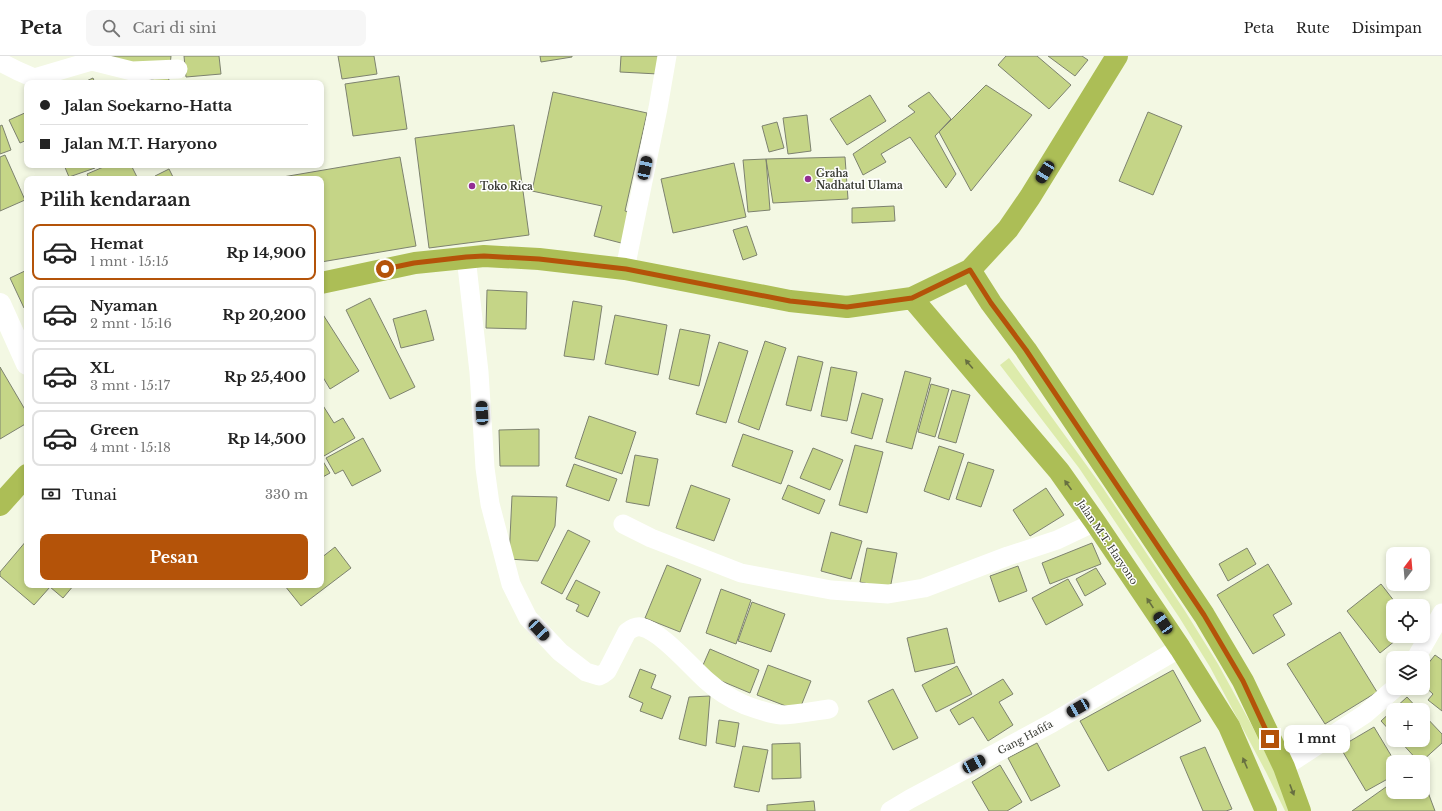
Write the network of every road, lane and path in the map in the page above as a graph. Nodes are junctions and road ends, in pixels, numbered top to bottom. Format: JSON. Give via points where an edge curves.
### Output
{"nodes":[{"id":1,"x":667,"y":56,"type":"edge"},
{"id":2,"x":1116,"y":56,"type":"edge"},
{"id":3,"x":0,"y":62,"type":"edge"},
{"id":4,"x":178,"y":69,"type":"dead end"},
{"id":5,"x":466,"y":257,"type":"junction"},
{"id":6,"x":626,"y":269,"type":"junction"},
{"id":7,"x":970,"y":270,"type":"junction"},
{"id":8,"x":324,"y":282,"type":"edge"},
{"id":9,"x":912,"y":298,"type":"junction"},
{"id":10,"x":0,"y":304,"type":"edge"},
{"id":11,"x":24,"y":357,"type":"edge"},
{"id":12,"x":24,"y":478,"type":"edge"},
{"id":13,"x":0,"y":505,"type":"edge"},
{"id":14,"x":1095,"y":522,"type":"junction"},
{"id":15,"x":623,"y":524,"type":"dead end"},
{"id":16,"x":1442,"y":613,"type":"edge"},
{"id":17,"x":1180,"y":648,"type":"junction"},
{"id":18,"x":1420,"y":651,"type":"edge"},
{"id":19,"x":1386,"y":695,"type":"edge"},
{"id":20,"x":829,"y":709,"type":"dead end"},
{"id":21,"x":1284,"y":768,"type":"junction"},
{"id":22,"x":890,"y":811,"type":"edge"},
{"id":23,"x":1266,"y":811,"type":"edge"},
{"id":24,"x":1300,"y":811,"type":"edge"}],
"edges":[{"from":1,"to":6,"type":"street"},
{"from":2,"to":7,"type":"highway","via":[[1030,197]]},
{"from":3,"to":4,"type":"street","via":[[34,78],[92,61],[132,71]]},
{"from":5,"to":6,"type":"highway","via":[[539,259]]},
{"from":5,"to":8,"type":"highway","via":[[414,263]]},
{"from":5,"to":20,"type":"street","via":[[490,504],[512,584],[528,618],[560,652],[586,672],[595,675],[599,676],[607,671],[627,632],[640,627],[651,631],[668,644],[726,696],[744,704],[780,715]]},
{"from":6,"to":9,"type":"highway","via":[[790,301],[847,307]]},
{"from":7,"to":9,"type":"highway"},
{"from":7,"to":21,"type":"highway","via":[[1204,615],[1243,681]]},
{"from":14,"to":9,"type":"highway","name":"Jalan M.T. Haryono","one_way":true,"via":[[1058,471]]},
{"from":10,"to":11,"type":"street"},
{"from":12,"to":13,"type":"highway"},
{"from":14,"to":15,"type":"street","via":[[1057,540],[924,588],[888,594],[831,590],[741,573],[651,538]]},
{"from":17,"to":14,"type":"highway","name":"Jalan M.T. Haryono","one_way":true},
{"from":16,"to":18,"type":"street"},
{"from":17,"to":22,"type":"street","name":"Gang Hafifa"},
{"from":23,"to":17,"type":"highway","name":"Jalan M.T. Haryono","one_way":true,"via":[[1229,726]]},
{"from":19,"to":21,"type":"street","via":[[1365,714]]},
{"from":21,"to":24,"type":"highway","one_way":true}]}
